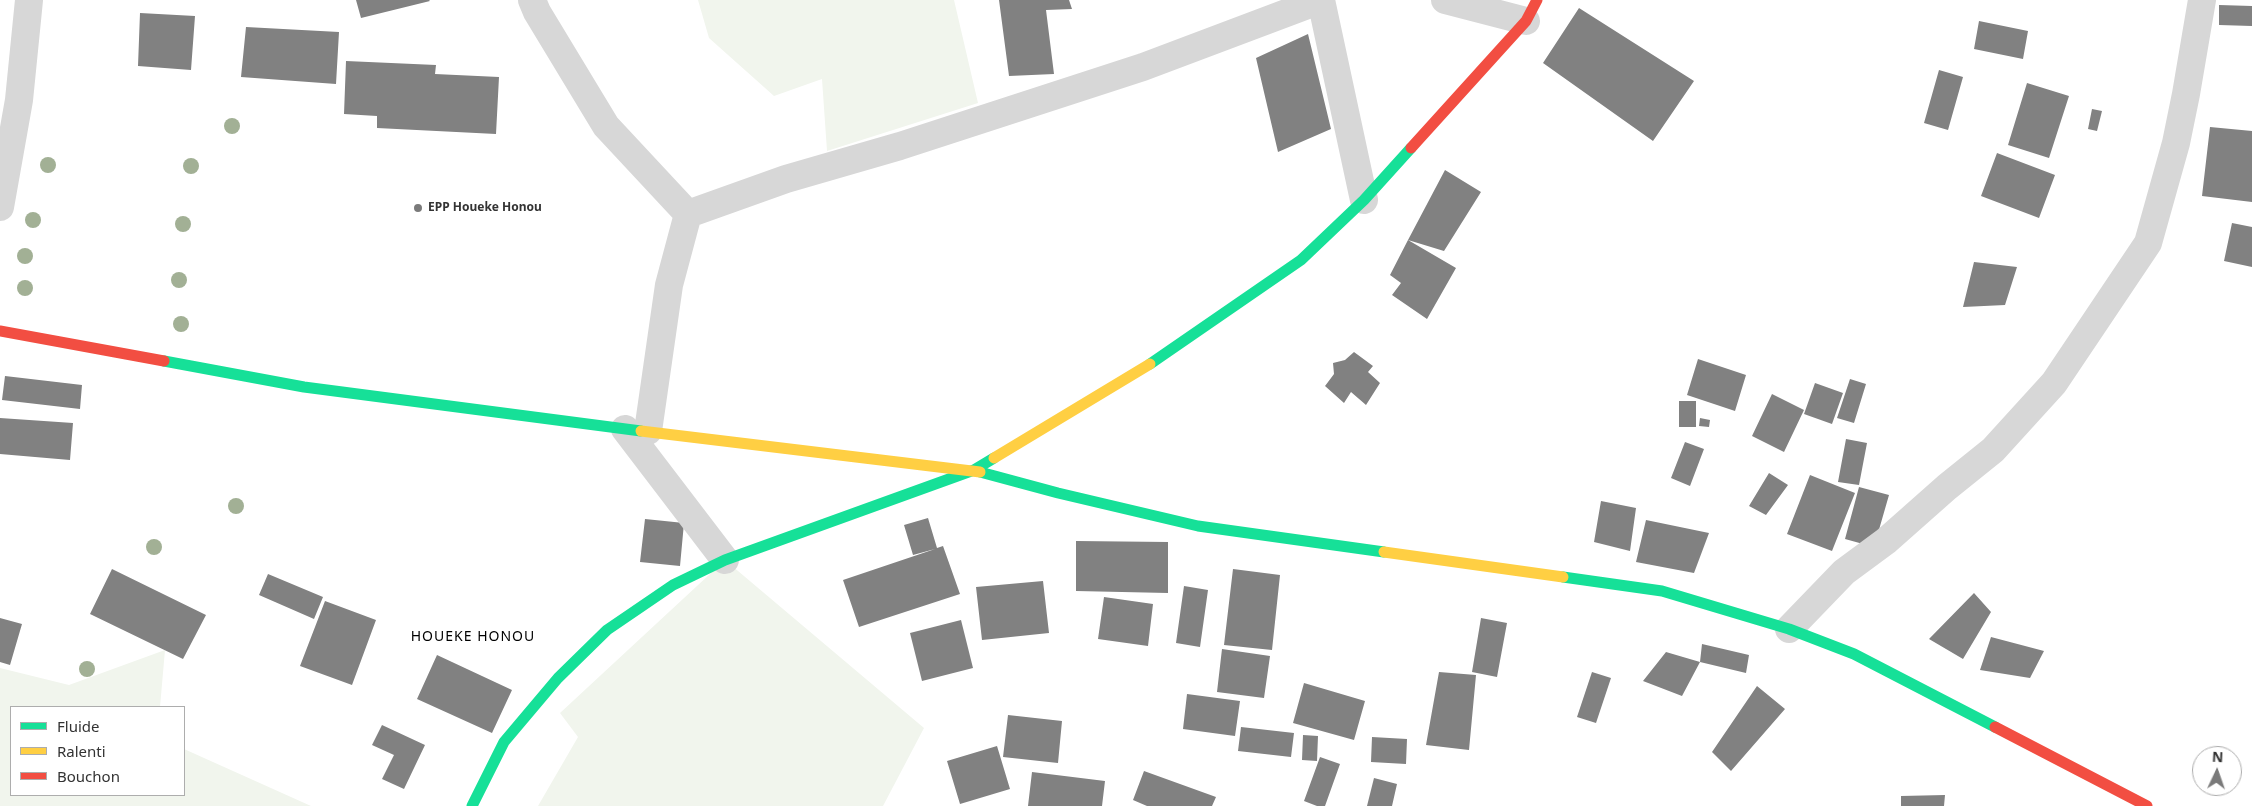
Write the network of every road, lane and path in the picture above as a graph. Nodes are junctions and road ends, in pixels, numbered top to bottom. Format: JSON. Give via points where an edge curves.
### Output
{"nodes":[{"id":1,"x":30,"y":0,"type":"edge"},
{"id":2,"x":532,"y":0,"type":"edge"},
{"id":3,"x":1445,"y":0,"type":"edge"},
{"id":4,"x":2202,"y":0,"type":"edge"},
{"id":5,"x":1531,"y":10,"type":"edge"},
{"id":6,"x":1364,"y":200,"type":"junction"},
{"id":7,"x":0,"y":207,"type":"edge"},
{"id":8,"x":688,"y":214,"type":"junction"},
{"id":9,"x":0,"y":331,"type":"edge"},
{"id":10,"x":636,"y":430,"type":"junction"},
{"id":11,"x":974,"y":470,"type":"junction"},
{"id":12,"x":725,"y":560,"type":"junction"},
{"id":13,"x":1789,"y":629,"type":"junction"},
{"id":14,"x":472,"y":806,"type":"edge"},
{"id":15,"x":2147,"y":806,"type":"edge"}],
"edges":[{"from":1,"to":7,"type":"street","via":[[19,100]]},
{"from":2,"to":8,"type":"street","via":[[606,126]]},
{"from":3,"to":5,"type":"street"},
{"from":4,"to":13,"type":"street","via":[[2178,135],[2148,243],[2054,383],[1993,450],[1886,541],[1844,572]]},
{"from":5,"to":6,"type":"street"},
{"from":6,"to":8,"type":"street","via":[[1321,0],[1143,67],[900,146],[786,179]]},
{"from":6,"to":11,"type":"street","via":[[1293,266],[1151,364]]},
{"from":8,"to":10,"type":"street"},
{"from":9,"to":10,"type":"street","via":[[304,387]]},
{"from":10,"to":11,"type":"street"},
{"from":10,"to":12,"type":"street"},
{"from":11,"to":12,"type":"street"},
{"from":11,"to":13,"type":"street","via":[[1198,526],[1662,591]]},
{"from":12,"to":14,"type":"street","via":[[673,585],[600,636],[558,678],[504,742]]},
{"from":13,"to":15,"type":"street","via":[[1854,654]]}]}
